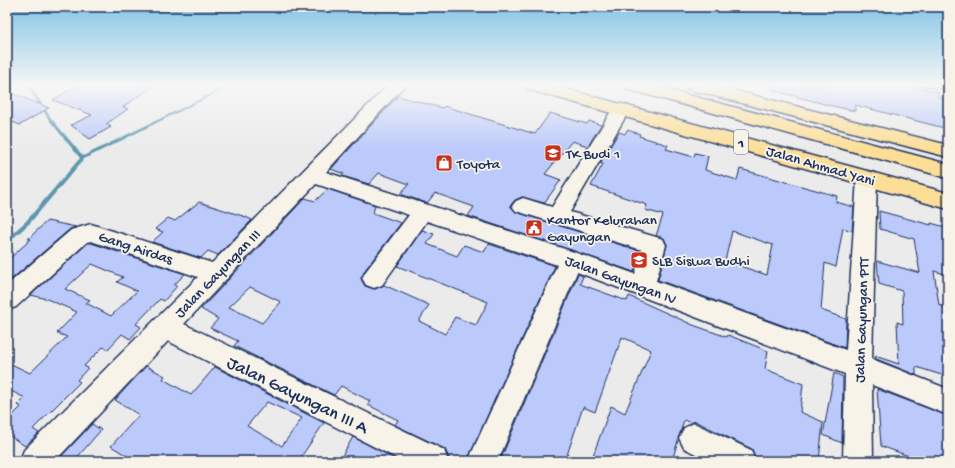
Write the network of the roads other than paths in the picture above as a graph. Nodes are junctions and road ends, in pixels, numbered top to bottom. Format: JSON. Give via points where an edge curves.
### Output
{"nodes":[{"id":1,"x":376,"y":107,"type":"edge"},
{"id":2,"x":613,"y":107,"type":"edge"},
{"id":3,"x":713,"y":107,"type":"edge"},
{"id":4,"x":739,"y":107,"type":"edge"},
{"id":5,"x":755,"y":107,"type":"edge"},
{"id":6,"x":621,"y":109,"type":"junction"},
{"id":7,"x":948,"y":151,"type":"edge"},
{"id":8,"x":776,"y":152,"type":"junction"},
{"id":9,"x":948,"y":171,"type":"edge"},
{"id":10,"x":312,"y":175,"type":"junction"},
{"id":11,"x":868,"y":178,"type":"junction"},
{"id":12,"x":948,"y":201,"type":"edge"},
{"id":13,"x":522,"y":206,"type":"dead end"},
{"id":14,"x":423,"y":211,"type":"junction"},
{"id":15,"x":557,"y":216,"type":"junction"},
{"id":16,"x":571,"y":260,"type":"junction"},
{"id":17,"x":216,"y":274,"type":"junction"},
{"id":18,"x":374,"y":278,"type":"dead end"},
{"id":19,"x":643,"y":287,"type":"junction"},
{"id":20,"x":7,"y":300,"type":"edge"},
{"id":21,"x":164,"y":327,"type":"junction"},
{"id":22,"x":858,"y":367,"type":"junction"},
{"id":23,"x":948,"y":402,"type":"edge"},
{"id":24,"x":694,"y":438,"type":"dead end"},
{"id":25,"x":35,"y":461,"type":"edge"},
{"id":26,"x":433,"y":461,"type":"edge"},
{"id":27,"x":483,"y":461,"type":"edge"},
{"id":28,"x":740,"y":461,"type":"edge"},
{"id":29,"x":858,"y":461,"type":"edge"}],
"edges":[{"from":1,"to":10,"type":"street","name":"Jalan Gayungan III"},
{"from":2,"to":6,"type":"highway","name":"Jalan Ahmad Yani","number":"1"},
{"from":3,"to":8,"type":"highway"},
{"from":4,"to":9,"type":"highway","number":"1"},
{"from":5,"to":7,"type":"highway","number":"1"},
{"from":6,"to":8,"type":"highway","name":"Jalan Ahmad Yani","number":"1"},
{"from":6,"to":15,"type":"street"},
{"from":8,"to":11,"type":"highway","name":"Jalan Ahmad Yani","number":"1"},
{"from":10,"to":14,"type":"street","name":"Jalan Gayungan IV"},
{"from":10,"to":17,"type":"street","name":"Jalan Gayungan III"},
{"from":11,"to":12,"type":"highway","name":"Jalan Ahmad Yani","number":"1"},
{"from":11,"to":22,"type":"street","name":"Jalan Gayungan PTT"},
{"from":13,"to":15,"type":"street"},
{"from":14,"to":16,"type":"street","name":"Jalan Gayungan IV"},
{"from":14,"to":18,"type":"street"},
{"from":15,"to":19,"type":"street","via":[[655,245]]},
{"from":16,"to":19,"type":"street","name":"Jalan Gayungan IV"},
{"from":16,"to":27,"type":"street"},
{"from":17,"to":20,"type":"street","name":"Gang Airdas","via":[[91,232],[78,236]]},
{"from":17,"to":21,"type":"street","name":"Jalan Gayungan III"},
{"from":19,"to":22,"type":"street","name":"Jalan Gayungan IV"},
{"from":21,"to":25,"type":"street","name":"Jalan Gayungan III"},
{"from":21,"to":26,"type":"street","name":"Jalan Gayungan III A"},
{"from":22,"to":23,"type":"street","name":"Jalan Gayungan IV"},
{"from":22,"to":29,"type":"street","name":"Jalan Gayungan PTT"},
{"from":24,"to":28,"type":"street"}]}
